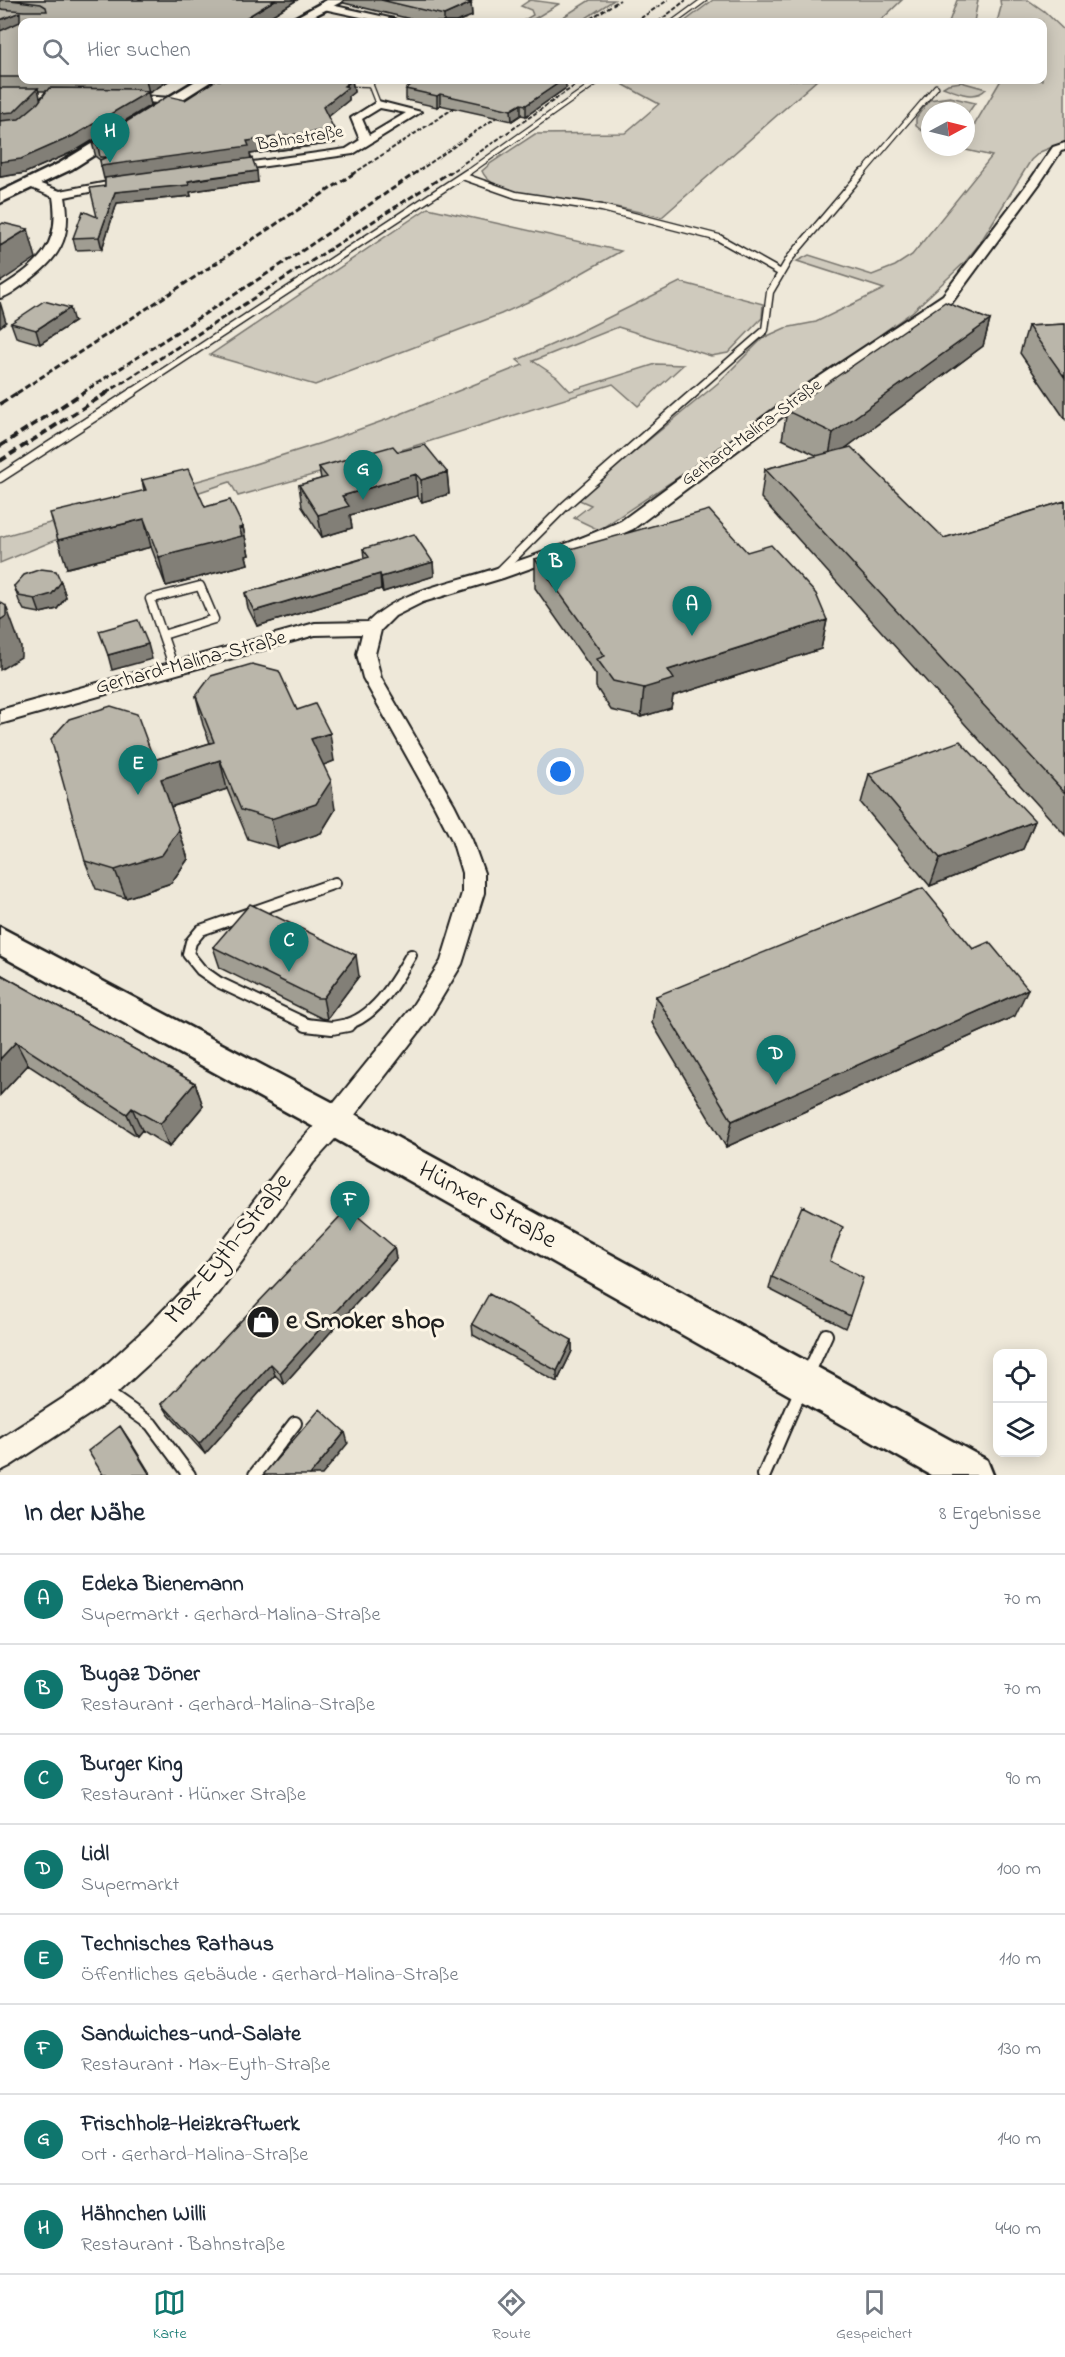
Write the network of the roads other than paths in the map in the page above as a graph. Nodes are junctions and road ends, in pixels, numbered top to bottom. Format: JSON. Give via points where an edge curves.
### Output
{"nodes":[{"id":1,"x":339,"y":0,"type":"edge"},
{"id":2,"x":704,"y":0,"type":"edge"},
{"id":3,"x":300,"y":2,"type":"dead end"},
{"id":4,"x":322,"y":6,"type":"junction"},
{"id":5,"x":300,"y":18,"type":"edge"},
{"id":6,"x":365,"y":18,"type":"edge"},
{"id":7,"x":680,"y":18,"type":"edge"},
{"id":8,"x":200,"y":84,"type":"edge"},
{"id":9,"x":371,"y":84,"type":"edge"},
{"id":10,"x":594,"y":84,"type":"edge"},
{"id":11,"x":936,"y":87,"type":"dead end"},
{"id":12,"x":108,"y":98,"type":"edge"},
{"id":13,"x":172,"y":101,"type":"junction"},
{"id":14,"x":378,"y":104,"type":"junction"},
{"id":15,"x":366,"y":141,"type":"junction"},
{"id":16,"x":1065,"y":146,"type":"edge"},
{"id":17,"x":222,"y":169,"type":"edge"},
{"id":18,"x":462,"y":176,"type":"junction"},
{"id":19,"x":141,"y":179,"type":"edge"},
{"id":20,"x":31,"y":184,"type":"junction"},
{"id":21,"x":59,"y":195,"type":"junction"},
{"id":22,"x":0,"y":198,"type":"edge"},
{"id":23,"x":781,"y":273,"type":"junction"},
{"id":24,"x":0,"y":294,"type":"edge"},
{"id":25,"x":0,"y":478,"type":"edge"},
{"id":26,"x":497,"y":573,"type":"junction"},
{"id":27,"x":373,"y":628,"type":"junction"},
{"id":28,"x":163,"y":635,"type":"junction"},
{"id":29,"x":174,"y":668,"type":"junction"},
{"id":30,"x":3,"y":718,"type":"edge"},
{"id":31,"x":334,"y":883,"type":"dead end"},
{"id":32,"x":0,"y":940,"type":"edge"},
{"id":33,"x":411,"y":955,"type":"dead end"},
{"id":34,"x":335,"y":1121,"type":"junction"},
{"id":35,"x":826,"y":1335,"type":"dead end"},
{"id":36,"x":804,"y":1381,"type":"junction"},
{"id":37,"x":100,"y":1388,"type":"junction"},
{"id":38,"x":295,"y":1423,"type":"dead end"},
{"id":39,"x":0,"y":1456,"type":"edge"},
{"id":40,"x":189,"y":1475,"type":"edge"},
{"id":41,"x":255,"y":1475,"type":"edge"},
{"id":42,"x":764,"y":1475,"type":"edge"},
{"id":43,"x":972,"y":1475,"type":"edge"}],
"edges":[{"from":1,"to":4,"type":"main road"},
{"from":2,"to":7,"type":"lane"},
{"from":3,"to":4,"type":"main road"},
{"from":4,"to":5,"type":"main road"},
{"from":4,"to":6,"type":"street"},
{"from":8,"to":13,"type":"main road"},
{"from":9,"to":14,"type":"lane"},
{"from":10,"to":18,"type":"lane"},
{"from":11,"to":23,"type":"lane"},
{"from":12,"to":13,"type":"street"},
{"from":13,"to":20,"type":"main road"},
{"from":14,"to":15,"type":"street","name":"Bahnstraße","via":[[356,118]]},
{"from":14,"to":15,"type":"street","name":"Bahnstraße","via":[[416,112]]},
{"from":15,"to":17,"type":"street","name":"Bahnstraße","via":[[349,152]]},
{"from":16,"to":26,"type":"street","name":"Gerhard-Malina-Straße","via":[[1057,149],[948,298],[809,390],[627,525]]},
{"from":18,"to":23,"type":"lane","via":[[516,195],[602,208],[719,238]]},
{"from":18,"to":25,"type":"lane"},
{"from":19,"to":21,"type":"street"},
{"from":20,"to":21,"type":"street"},
{"from":20,"to":22,"type":"main road"},
{"from":21,"to":24,"type":"street","via":[[63,219],[53,253]]},
{"from":23,"to":26,"type":"lane","via":[[770,292],[765,330],[565,506]]},
{"from":26,"to":27,"type":"street","name":"Gerhard-Malina-Straße","via":[[417,598],[389,612]]},
{"from":27,"to":29,"type":"street","name":"Gerhard-Malina-Straße","via":[[315,629]]},
{"from":27,"to":34,"type":"street","via":[[366,654],[372,678],[462,840],[473,873],[473,893],[451,964],[419,1015]]},
{"from":28,"to":28,"type":"lane","via":[[150,599],[200,586],[214,619]]},
{"from":28,"to":29,"type":"lane"},
{"from":29,"to":30,"type":"street","name":"Gerhard-Malina-Straße"},
{"from":31,"to":33,"type":"lane","via":[[201,930],[191,942],[188,954],[196,967],[216,982],[314,1027],[351,1024],[371,1012],[393,988]]},
{"from":32,"to":34,"type":"main road","name":"Hünxer Straße"},
{"from":34,"to":36,"type":"main road","name":"Hünxer Straße"},
{"from":34,"to":37,"type":"street","name":"Max-Eyth-Straße","via":[[304,1155],[208,1283],[156,1338]]},
{"from":35,"to":36,"type":"lane"},
{"from":36,"to":42,"type":"lane"},
{"from":36,"to":43,"type":"main road","name":"Hünxer Straße"},
{"from":37,"to":39,"type":"street","name":"Max-Eyth-Straße"},
{"from":37,"to":40,"type":"lane","via":[[151,1424]]},
{"from":38,"to":41,"type":"lane"}]}
